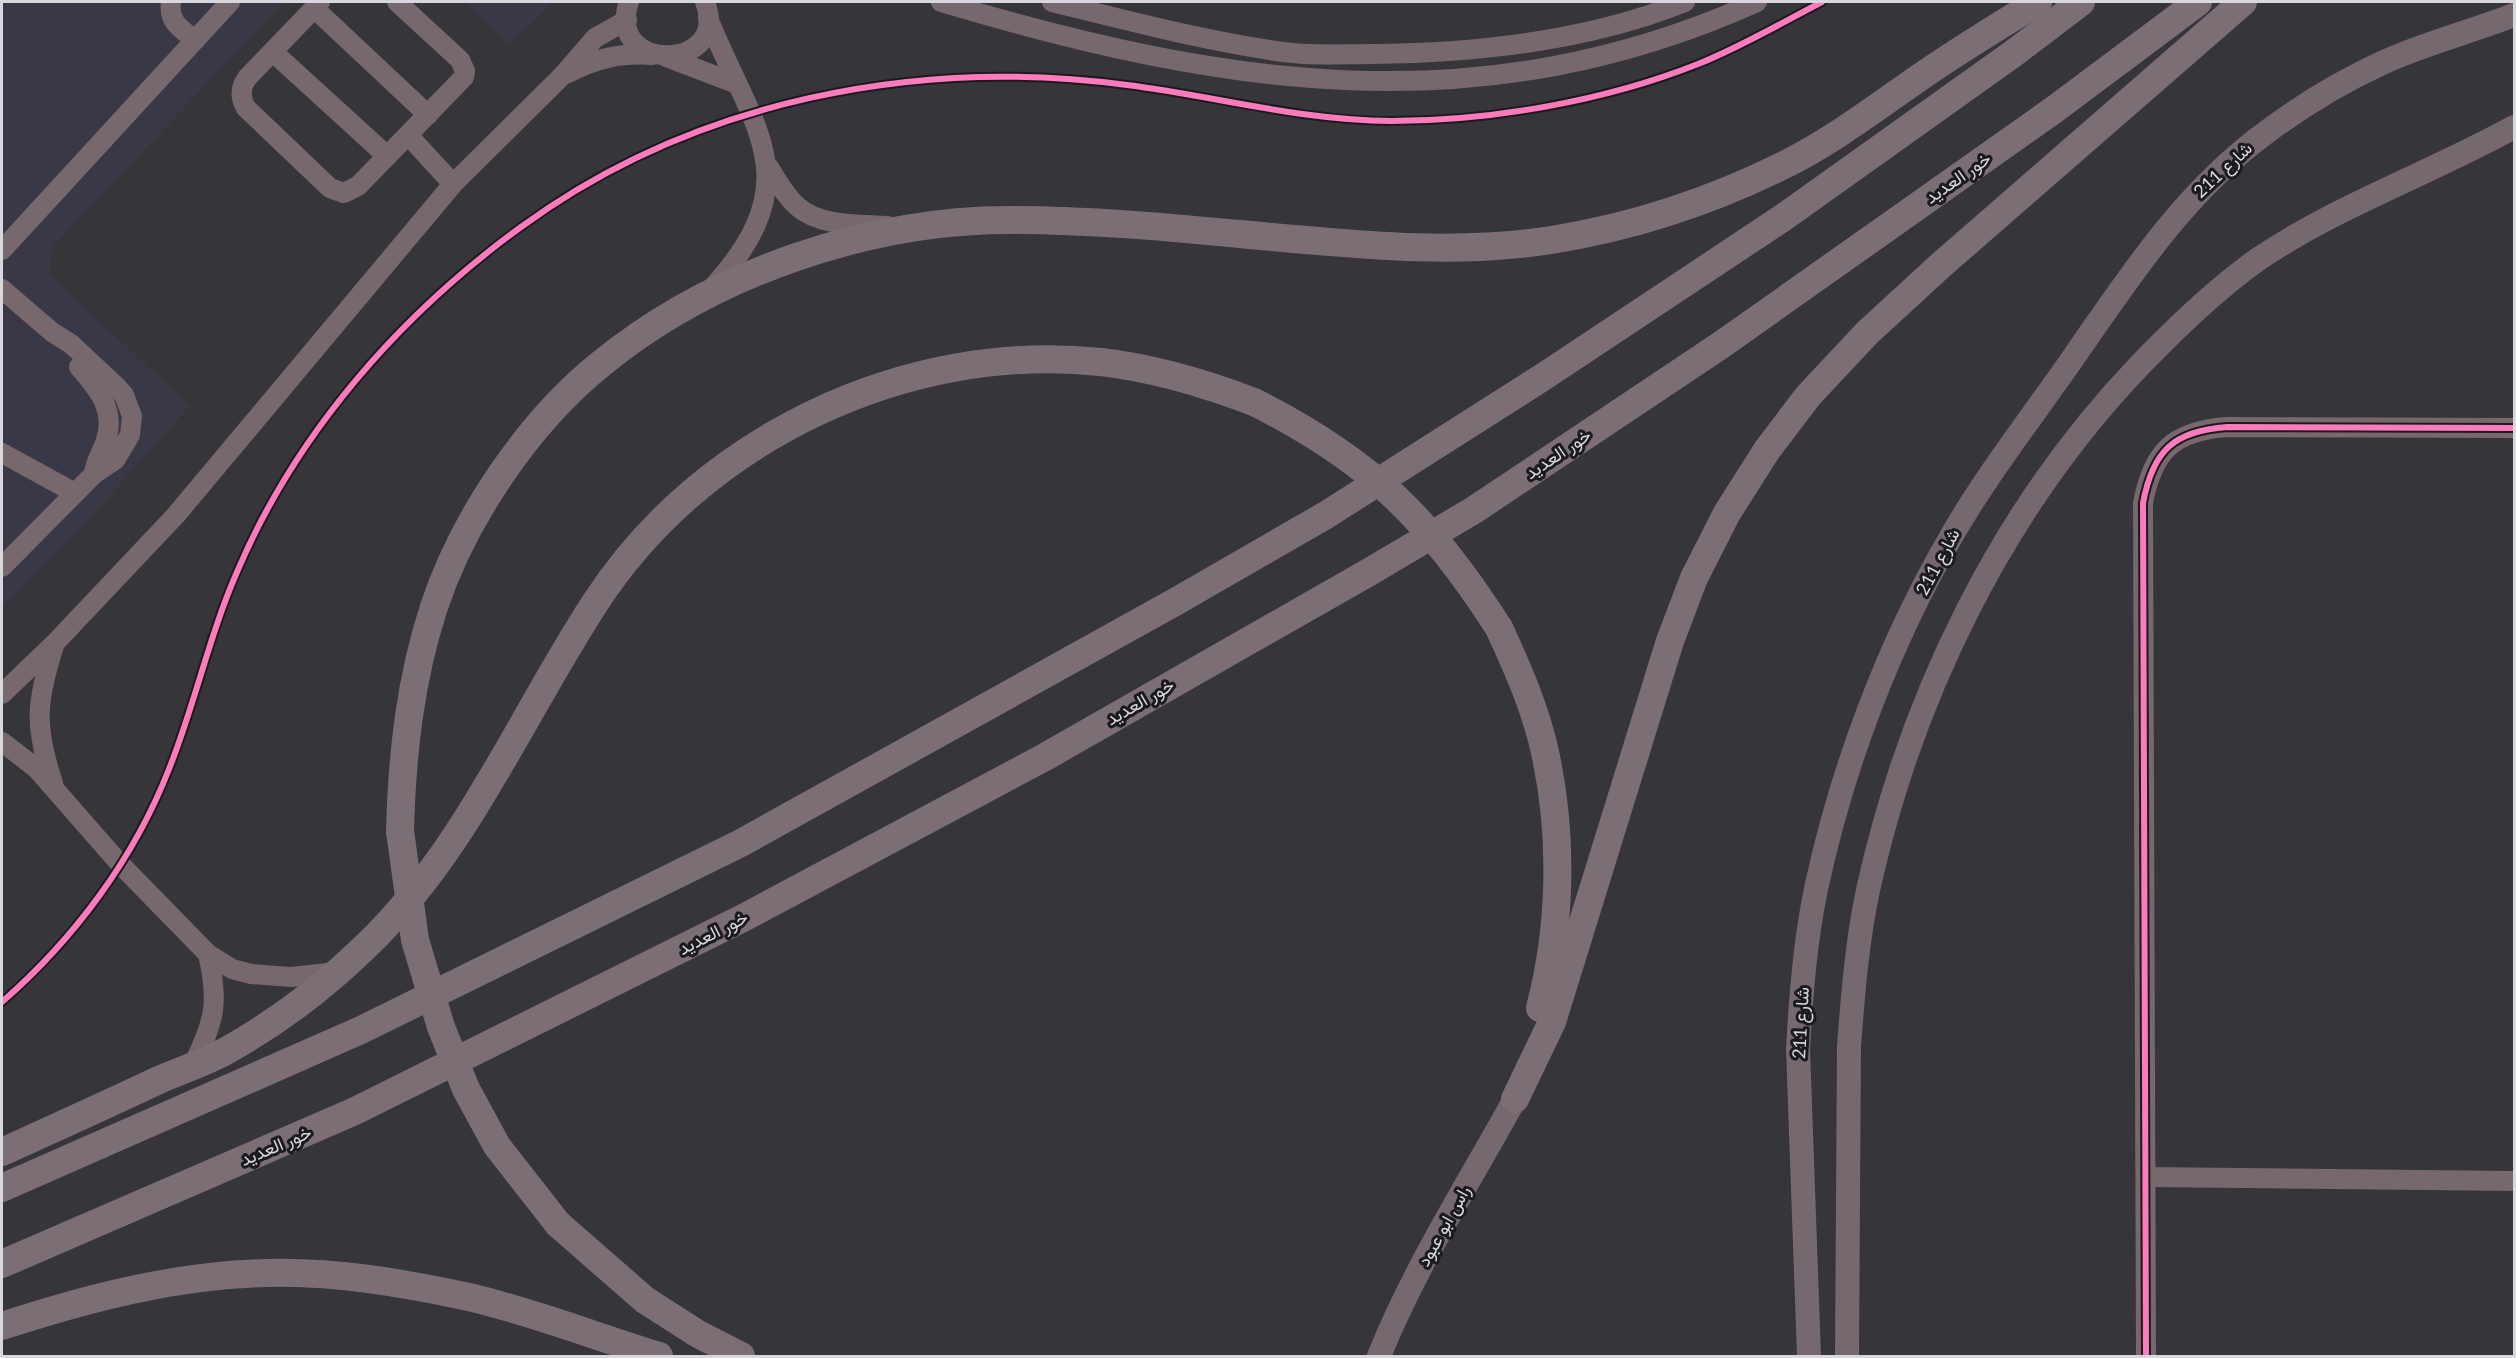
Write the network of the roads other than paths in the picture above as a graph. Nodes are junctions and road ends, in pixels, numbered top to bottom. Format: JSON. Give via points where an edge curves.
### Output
{"nodes":[{"id":1,"x":171,"y":2,"type":"edge"},
{"id":2,"x":230,"y":2,"type":"edge"},
{"id":3,"x":398,"y":2,"type":"edge"},
{"id":4,"x":941,"y":2,"type":"edge"},
{"id":5,"x":1052,"y":2,"type":"edge"},
{"id":6,"x":1685,"y":2,"type":"edge"},
{"id":7,"x":1757,"y":2,"type":"edge"},
{"id":8,"x":2038,"y":2,"type":"edge"},
{"id":9,"x":2081,"y":2,"type":"edge"},
{"id":10,"x":2198,"y":2,"type":"edge"},
{"id":11,"x":2243,"y":2,"type":"edge"},
{"id":12,"x":317,"y":5,"type":"edge"},
{"id":13,"x":708,"y":7,"type":"edge"},
{"id":14,"x":626,"y":10,"type":"edge"},
{"id":15,"x":2514,"y":15,"type":"edge"},
{"id":16,"x":195,"y":40,"type":"junction"},
{"id":17,"x":273,"y":52,"type":"junction"},
{"id":18,"x":660,"y":56,"type":"junction"},
{"id":19,"x":563,"y":75,"type":"junction"},
{"id":20,"x":737,"y":84,"type":"junction"},
{"id":21,"x":428,"y":115,"type":"junction"},
{"id":22,"x":2514,"y":127,"type":"edge"},
{"id":23,"x":408,"y":135,"type":"junction"},
{"id":24,"x":387,"y":156,"type":"junction"},
{"id":25,"x":768,"y":166,"type":"junction"},
{"id":26,"x":453,"y":184,"type":"junction"},
{"id":27,"x":912,"y":228,"type":"junction"},
{"id":28,"x":2,"y":250,"type":"edge"},
{"id":29,"x":2,"y":289,"type":"edge"},
{"id":30,"x":705,"y":297,"type":"junction"},
{"id":31,"x":2514,"y":428,"type":"edge"},
{"id":32,"x":2,"y":453,"type":"edge"},
{"id":33,"x":75,"y":493,"type":"junction"},
{"id":34,"x":2,"y":567,"type":"edge"},
{"id":35,"x":55,"y":643,"type":"junction"},
{"id":36,"x":2,"y":694,"type":"edge"},
{"id":37,"x":2,"y":742,"type":"edge"},
{"id":38,"x":55,"y":791,"type":"junction"},
{"id":39,"x":208,"y":954,"type":"junction"},
{"id":40,"x":337,"y":972,"type":"junction"},
{"id":41,"x":194,"y":1065,"type":"junction"},
{"id":42,"x":1515,"y":1099,"type":"junction"},
{"id":43,"x":2,"y":1152,"type":"edge"},
{"id":44,"x":2147,"y":1177,"type":"junction"},
{"id":45,"x":2514,"y":1181,"type":"edge"},
{"id":46,"x":2,"y":1188,"type":"edge"},
{"id":47,"x":2,"y":1263,"type":"edge"},
{"id":48,"x":2,"y":1326,"type":"edge"},
{"id":49,"x":659,"y":1356,"type":"edge"},
{"id":50,"x":741,"y":1356,"type":"edge"},
{"id":51,"x":1379,"y":1356,"type":"edge"},
{"id":52,"x":1809,"y":1356,"type":"edge"},
{"id":53,"x":1847,"y":1356,"type":"edge"},
{"id":54,"x":2146,"y":1356,"type":"edge"}],
"edges":[{"from":1,"to":16,"type":"street","via":[[174,24]]},
{"from":2,"to":16,"type":"street"},
{"from":3,"to":21,"type":"street","via":[[465,71],[461,82]]},
{"from":4,"to":7,"type":"street","via":[[1076,40],[1185,63],[1289,77],[1391,83],[1490,76],[1564,63],[1647,42]]},
{"from":5,"to":6,"type":"street","via":[[1206,39],[1285,52],[1414,54],[1501,46],[1594,30]]},
{"from":8,"to":27,"type":"highway","via":[[1790,162],[1683,208],[1605,230],[1545,241],[1433,249],[1068,221],[957,222]]},
{"from":9,"to":46,"type":"highway","via":[[1781,219],[1543,377],[1326,515],[1185,596],[730,848],[361,1030]]},
{"from":10,"to":47,"type":"highway","name":"خور العديد","via":[[2055,109],[1721,345],[1474,510],[1361,577],[1045,757],[745,918],[355,1111]]},
{"from":11,"to":42,"type":"highway","via":[[1867,333],[1808,396],[1767,450],[1726,513],[1694,578],[1670,641],[1552,1022]]},
{"from":12,"to":17,"type":"street"},
{"from":12,"to":21,"type":"street"},
{"from":13,"to":18,"type":"street","via":[[707,27],[698,43],[684,54]]},
{"from":13,"to":20,"type":"street"},
{"from":14,"to":18,"type":"street","via":[[635,42]]},
{"from":14,"to":19,"type":"street"},
{"from":15,"to":52,"type":"main road","name":"شارع 211","via":[[2416,49],[2352,79],[2274,126],[2208,183],[2152,246],[2006,450],[1927,579],[1859,741],[1815,892],[1798,1049]]},
{"from":16,"to":28,"type":"street"},
{"from":17,"to":24,"type":"street"},
{"from":17,"to":24,"type":"street","via":[[244,82],[243,103],[330,188],[349,192]]},
{"from":18,"to":19,"type":"street","via":[[602,57]]},
{"from":18,"to":20,"type":"street"},
{"from":19,"to":26,"type":"street"},
{"from":20,"to":25,"type":"street","via":[[752,112]]},
{"from":21,"to":23,"type":"street"},
{"from":22,"to":53,"type":"main road","via":[[2445,164],[2326,217],[2255,262],[2199,307],[2081,432],[1970,605],[1909,746],[1879,844],[1864,914],[1849,1046]]},
{"from":23,"to":24,"type":"street"},
{"from":23,"to":26,"type":"street"},
{"from":25,"to":27,"type":"street","via":[[798,207],[812,216]]},
{"from":25,"to":30,"type":"street","via":[[759,218],[735,263]]},
{"from":26,"to":35,"type":"street","via":[[176,515]]},
{"from":27,"to":30,"type":"highway","via":[[817,250],[766,268]]},
{"from":29,"to":33,"type":"street","via":[[52,332],[95,386],[108,409],[109,432],[94,474]]},
{"from":30,"to":50,"type":"highway","bridge":true,"via":[[601,363],[552,410],[505,469],[466,534],[435,603],[415,673],[405,740],[400,831],[415,940],[441,1026],[465,1089],[497,1146],[558,1224],[645,1300]]},
{"from":31,"to":44,"type":"street","via":[[2199,429],[2175,441],[2156,462],[2147,482],[2144,503]]},
{"from":32,"to":33,"type":"street"},
{"from":33,"to":34,"type":"street"},
{"from":35,"to":36,"type":"street"},
{"from":35,"to":38,"type":"street","via":[[43,679],[38,730]]},
{"from":37,"to":38,"type":"street","via":[[25,758]]},
{"from":38,"to":39,"type":"street"},
{"from":39,"to":40,"type":"street","via":[[232,969],[251,974],[291,977]]},
{"from":39,"to":41,"type":"street","via":[[215,990],[214,1019]]},
{"from":40,"to":41,"type":"highway","via":[[256,1033]]},
{"from":40,"to":42,"type":"highway","bridge":true,"via":[[391,921],[436,864],[498,769],[595,602],[634,551],[678,506],[775,434],[877,387],[991,362],[1110,364],[1204,383],[1254,402],[1329,443],[1408,508],[1469,581],[1499,628],[1530,700],[1546,756],[1557,885],[1543,996]]},
{"from":41,"to":43,"type":"highway"},
{"from":42,"to":51,"type":"main road","name":"راس ابو عبود","via":[[1400,1307]]},
{"from":44,"to":45,"type":"street"},
{"from":44,"to":54,"type":"street"},
{"from":48,"to":49,"type":"highway","via":[[141,1287],[268,1273],[395,1283],[471,1298]]}]}
